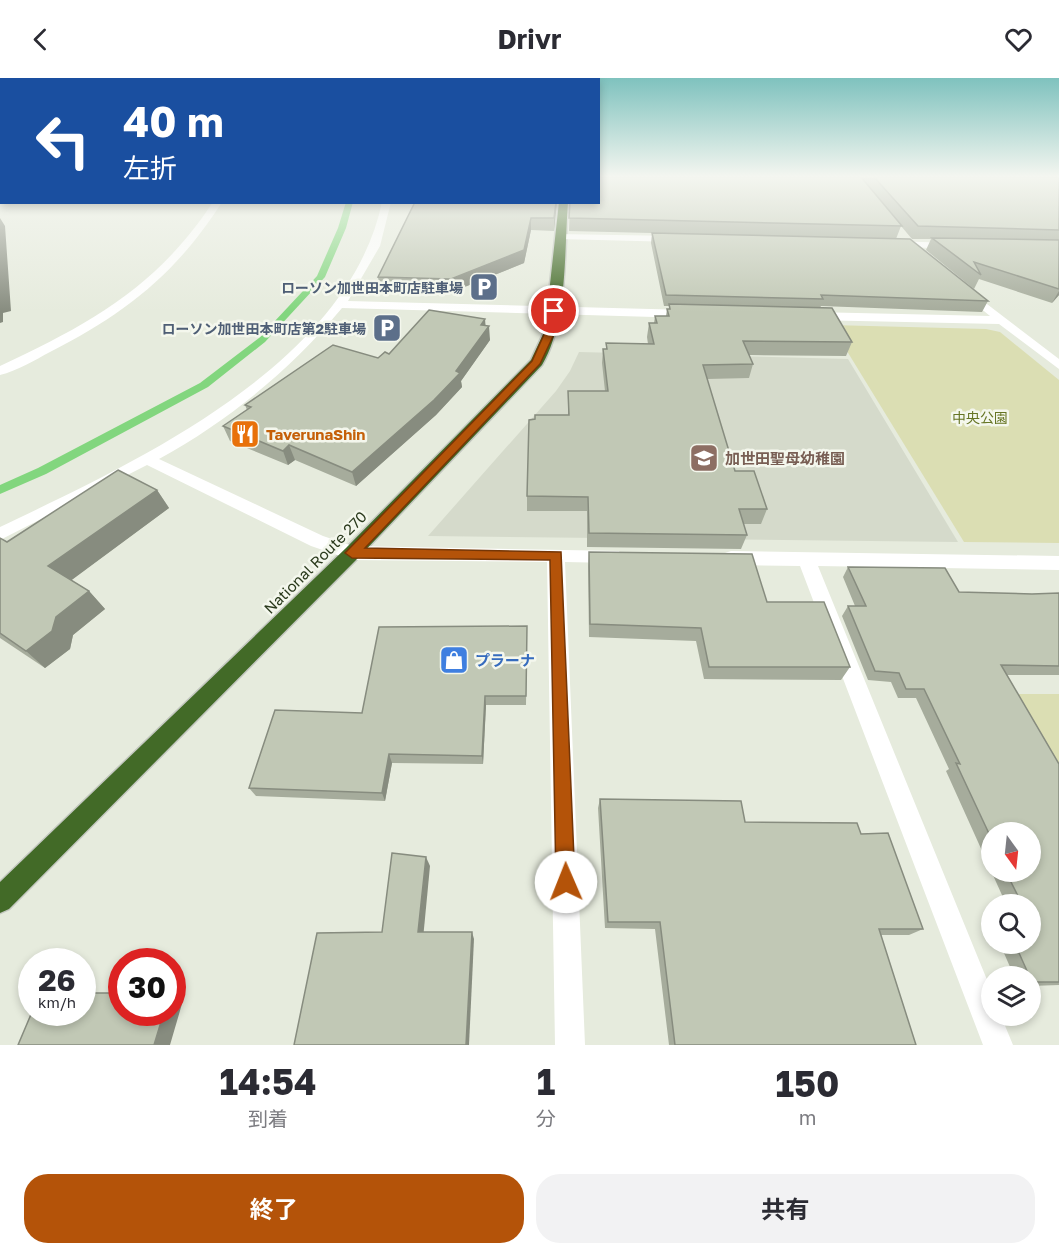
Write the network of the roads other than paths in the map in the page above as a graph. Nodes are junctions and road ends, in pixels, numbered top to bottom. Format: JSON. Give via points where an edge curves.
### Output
{"nodes":[{"id":1,"x":205,"y":222,"type":"edge"},
{"id":2,"x":382,"y":222,"type":"edge"},
{"id":3,"x":561,"y":222,"type":"edge"},
{"id":4,"x":559,"y":236,"type":"junction"},
{"id":5,"x":686,"y":239,"type":"edge"},
{"id":6,"x":906,"y":241,"type":"junction"},
{"id":7,"x":885,"y":244,"type":"edge"},
{"id":8,"x":967,"y":246,"type":"edge"},
{"id":9,"x":928,"y":260,"type":"edge"},
{"id":10,"x":956,"y":282,"type":"edge"},
{"id":11,"x":340,"y":304,"type":"junction"},
{"id":12,"x":554,"y":311,"type":"junction"},
{"id":13,"x":698,"y":314,"type":"edge"},
{"id":14,"x":803,"y":316,"type":"edge"},
{"id":15,"x":1002,"y":320,"type":"junction"},
{"id":16,"x":1059,"y":365,"type":"edge"},
{"id":17,"x":0,"y":371,"type":"edge"},
{"id":18,"x":147,"y":459,"type":"junction"},
{"id":19,"x":0,"y":534,"type":"edge"},
{"id":20,"x":352,"y":553,"type":"junction"},
{"id":21,"x":556,"y":555,"type":"junction"},
{"id":22,"x":628,"y":556,"type":"edge"},
{"id":23,"x":712,"y":558,"type":"edge"},
{"id":24,"x":807,"y":560,"type":"junction"},
{"id":25,"x":1059,"y":563,"type":"edge"},
{"id":26,"x":0,"y":900,"type":"edge"},
{"id":27,"x":570,"y":1045,"type":"edge"},
{"id":28,"x":998,"y":1045,"type":"edge"}],
"edges":[{"from":1,"to":17,"type":"street","via":[[193,242],[131,300],[97,324]]},
{"from":2,"to":11,"type":"street","via":[[376,245]]},
{"from":3,"to":4,"type":"highway","name":"National Route 270"},
{"from":4,"to":5,"type":"street"},
{"from":4,"to":12,"type":"highway","name":"National Route 270"},
{"from":6,"to":7,"type":"street"},
{"from":6,"to":8,"type":"street"},
{"from":6,"to":9,"type":"street"},
{"from":10,"to":15,"type":"street"},
{"from":11,"to":12,"type":"street"},
{"from":11,"to":18,"type":"street","via":[[278,369],[221,413]]},
{"from":12,"to":13,"type":"street"},
{"from":12,"to":20,"type":"highway","name":"National Route 270","via":[[551,330],[537,362]]},
{"from":14,"to":15,"type":"street"},
{"from":15,"to":16,"type":"street"},
{"from":18,"to":19,"type":"street"},
{"from":18,"to":20,"type":"street","via":[[317,541]]},
{"from":20,"to":21,"type":"street"},
{"from":20,"to":26,"type":"highway","name":"National Route 270"},
{"from":21,"to":22,"type":"street"},
{"from":21,"to":27,"type":"street"},
{"from":23,"to":24,"type":"street"},
{"from":24,"to":25,"type":"street"},
{"from":24,"to":28,"type":"street"}]}
